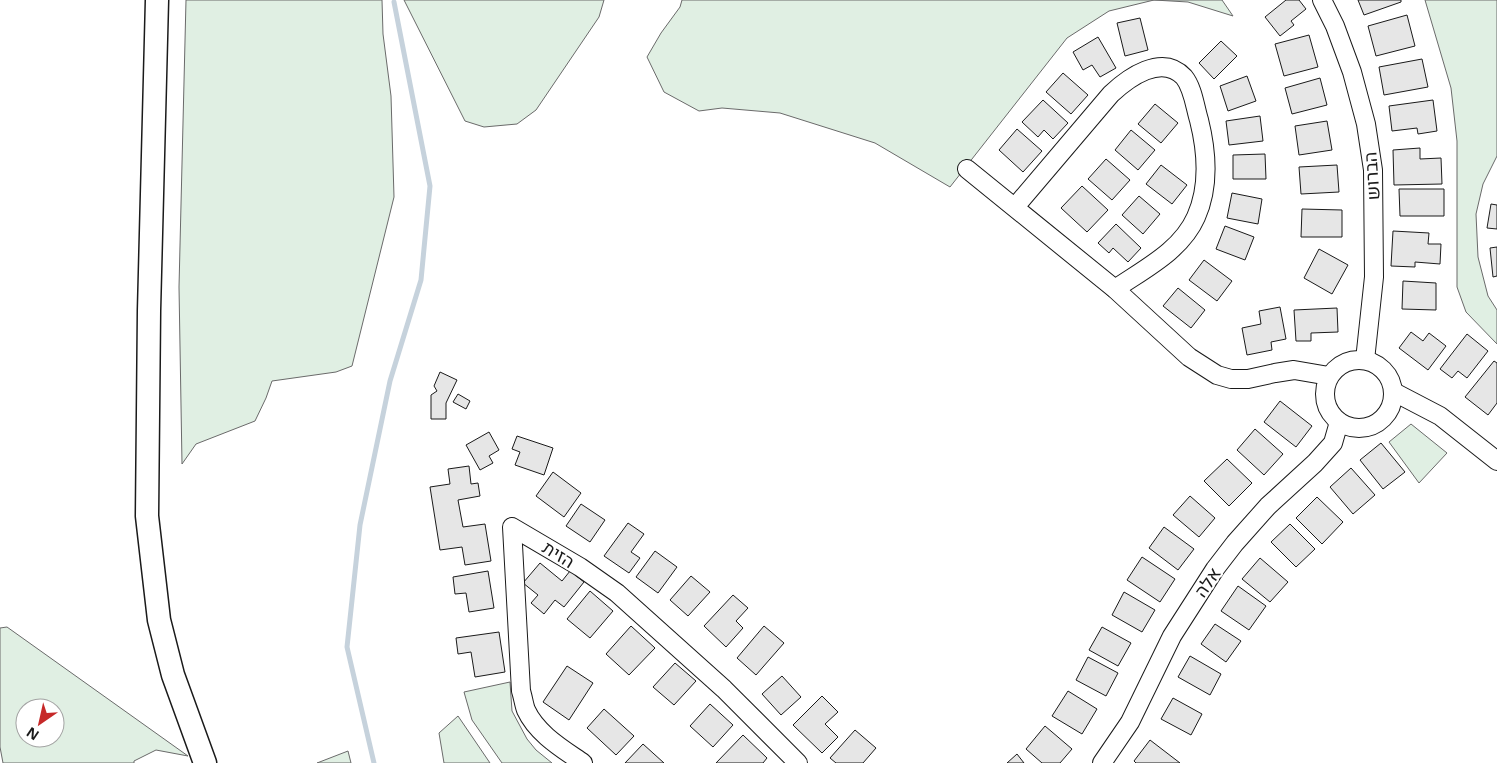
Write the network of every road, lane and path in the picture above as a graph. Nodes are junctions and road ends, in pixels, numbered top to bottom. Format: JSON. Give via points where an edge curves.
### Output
{"nodes":[{"id":1,"x":157,"y":0,"type":"edge"},
{"id":2,"x":1322,"y":0,"type":"edge"},
{"id":3,"x":967,"y":170,"type":"dead end"},
{"id":4,"x":1015,"y":207,"type":"junction"},
{"id":5,"x":1115,"y":289,"type":"junction"},
{"id":6,"x":1365,"y":360,"type":"junction"},
{"id":7,"x":1329,"y":376,"type":"junction"},
{"id":8,"x":1394,"y":392,"type":"junction"},
{"id":9,"x":1339,"y":422,"type":"junction"},
{"id":10,"x":1497,"y":461,"type":"edge"},
{"id":11,"x":205,"y":763,"type":"edge"},
{"id":12,"x":583,"y":763,"type":"edge"},
{"id":13,"x":798,"y":763,"type":"edge"},
{"id":14,"x":1102,"y":763,"type":"edge"}],
"edges":[{"from":1,"to":11,"type":"main road","via":[[147,516],[159,620],[173,675]]},
{"from":2,"to":6,"type":"street","name":"הברוש","via":[[1352,72],[1366,124],[1372,170],[1374,277]]},
{"from":3,"to":4,"type":"street"},
{"from":4,"to":5,"type":"street"},
{"from":4,"to":5,"type":"street","via":[[1125,81],[1157,68],[1172,70],[1184,77],[1192,92],[1203,136],[1206,183],[1203,199],[1187,232],[1170,251]]},
{"from":5,"to":7,"type":"street","via":[[1189,357],[1216,375],[1248,380],[1294,370]]},
{"from":6,"to":7,"type":"street","via":[[1347,361]]},
{"from":6,"to":8,"type":"street","via":[[1385,372]]},
{"from":7,"to":9,"type":"street","via":[[1324,390],[1325,402]]},
{"from":8,"to":9,"type":"street","via":[[1387,414],[1378,423],[1350,427]]},
{"from":8,"to":10,"type":"street","via":[[1440,416]]},
{"from":9,"to":14,"type":"street","name":"אלה","via":[[1333,443],[1268,506],[1206,583],[1172,636],[1130,722]]},
{"from":12,"to":13,"type":"street","name":"הזית","via":[[539,729],[526,711],[521,691],[512,526],[617,593],[724,689]]}]}
